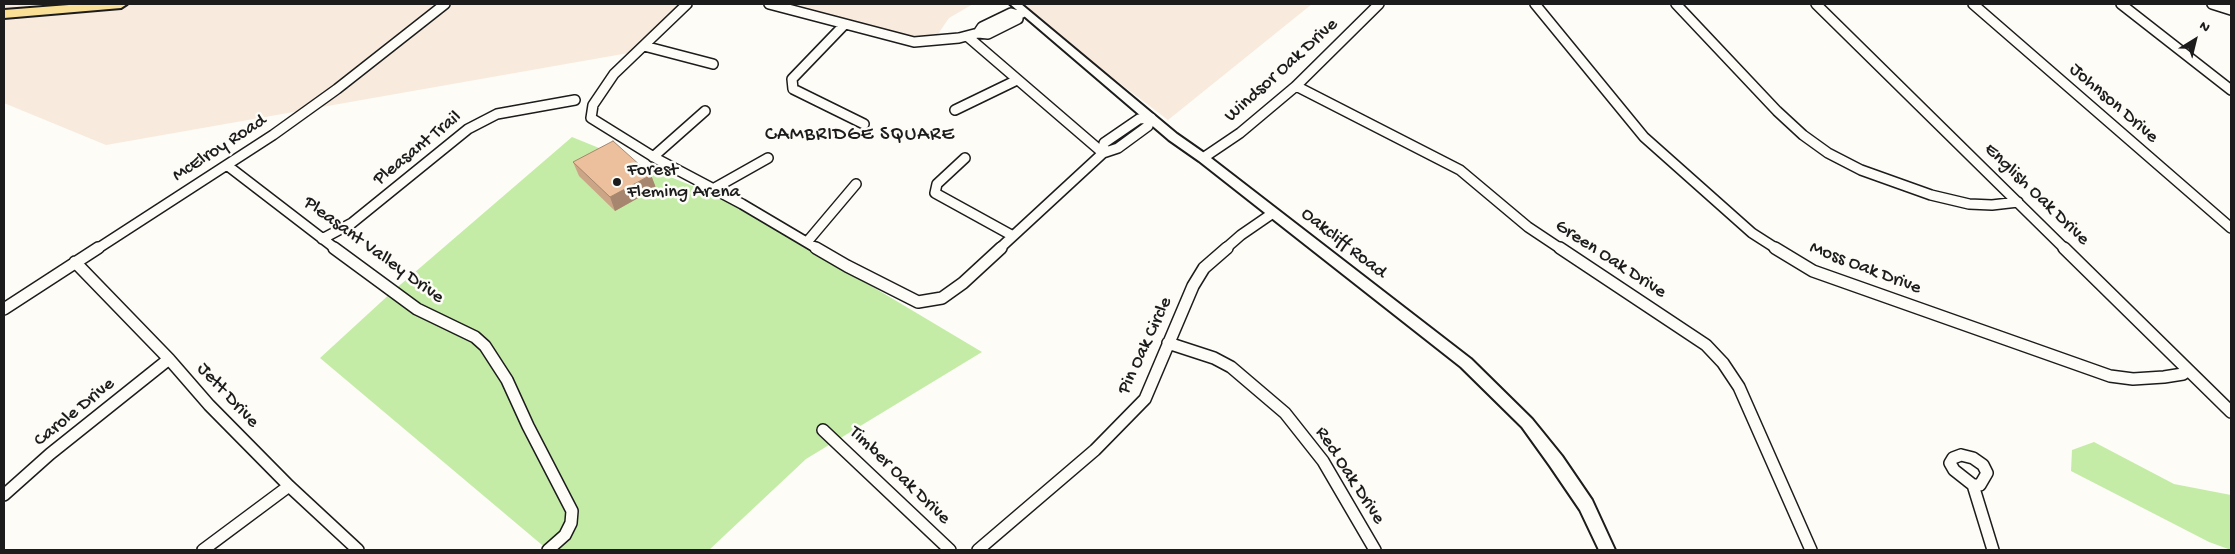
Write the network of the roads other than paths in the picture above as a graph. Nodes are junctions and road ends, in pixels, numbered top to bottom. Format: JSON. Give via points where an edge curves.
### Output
{"nodes":[{"id":1,"x":121,"y":4,"type":"edge"},
{"id":2,"x":445,"y":4,"type":"edge"},
{"id":3,"x":687,"y":4,"type":"edge"},
{"id":4,"x":769,"y":4,"type":"edge"},
{"id":5,"x":1379,"y":4,"type":"edge"},
{"id":6,"x":1535,"y":4,"type":"edge"},
{"id":7,"x":1676,"y":4,"type":"edge"},
{"id":8,"x":1816,"y":4,"type":"edge"},
{"id":9,"x":1973,"y":4,"type":"edge"},
{"id":10,"x":2121,"y":4,"type":"edge"},
{"id":11,"x":2212,"y":4,"type":"edge"},
{"id":12,"x":1019,"y":10,"type":"edge"},
{"id":13,"x":2231,"y":10,"type":"edge"},
{"id":14,"x":4,"y":14,"type":"edge"},
{"id":15,"x":844,"y":25,"type":"junction"},
{"id":16,"x":967,"y":36,"type":"junction"},
{"id":17,"x":644,"y":46,"type":"junction"},
{"id":18,"x":713,"y":64,"type":"dead end"},
{"id":19,"x":1017,"y":80,"type":"junction"},
{"id":20,"x":1296,"y":86,"type":"junction"},
{"id":21,"x":2231,"y":90,"type":"edge"},
{"id":22,"x":575,"y":100,"type":"dead end"},
{"id":23,"x":955,"y":110,"type":"dead end"},
{"id":24,"x":705,"y":111,"type":"dead end"},
{"id":25,"x":1151,"y":118,"type":"junction"},
{"id":26,"x":864,"y":124,"type":"dead end"},
{"id":27,"x":1103,"y":153,"type":"junction"},
{"id":28,"x":653,"y":156,"type":"junction"},
{"id":29,"x":768,"y":158,"type":"dead end"},
{"id":30,"x":966,"y":158,"type":"dead end"},
{"id":31,"x":1203,"y":158,"type":"junction"},
{"id":32,"x":228,"y":166,"type":"junction"},
{"id":33,"x":856,"y":184,"type":"dead end"},
{"id":34,"x":713,"y":189,"type":"junction"},
{"id":35,"x":2018,"y":202,"type":"junction"},
{"id":36,"x":1274,"y":213,"type":"junction"},
{"id":37,"x":2231,"y":228,"type":"edge"},
{"id":38,"x":1013,"y":236,"type":"junction"},
{"id":39,"x":322,"y":240,"type":"junction"},
{"id":40,"x":807,"y":242,"type":"junction"},
{"id":41,"x":75,"y":262,"type":"junction"},
{"id":42,"x":4,"y":309,"type":"edge"},
{"id":43,"x":1168,"y":343,"type":"junction"},
{"id":44,"x":169,"y":358,"type":"junction"},
{"id":45,"x":2188,"y":370,"type":"junction"},
{"id":46,"x":2231,"y":412,"type":"edge"},
{"id":47,"x":823,"y":430,"type":"dead end"},
{"id":48,"x":1974,"y":485,"type":"dead end"},
{"id":49,"x":289,"y":486,"type":"junction"},
{"id":50,"x":4,"y":495,"type":"edge"},
{"id":51,"x":203,"y":550,"type":"edge"},
{"id":52,"x":358,"y":550,"type":"edge"},
{"id":53,"x":548,"y":550,"type":"edge"},
{"id":54,"x":950,"y":550,"type":"edge"},
{"id":55,"x":978,"y":550,"type":"edge"},
{"id":56,"x":1375,"y":550,"type":"edge"},
{"id":57,"x":1606,"y":550,"type":"edge"},
{"id":58,"x":1811,"y":550,"type":"edge"},
{"id":59,"x":1993,"y":550,"type":"edge"}],
"edges":[{"from":1,"to":14,"type":"main road"},
{"from":2,"to":32,"type":"street","name":"McElroy Road","via":[[337,89]]},
{"from":3,"to":17,"type":"street"},
{"from":4,"to":15,"type":"street"},
{"from":5,"to":20,"type":"street","name":"Windsor Oak Drive"},
{"from":6,"to":45,"type":"street","name":"Moss Oak Drive","via":[[1644,137],[1752,233],[1813,271],[2110,376],[2164,377]]},
{"from":7,"to":35,"type":"street","via":[[1777,111],[1802,135],[1828,153],[1861,170],[1969,204]]},
{"from":8,"to":35,"type":"street","name":"English Oak Drive"},
{"from":9,"to":37,"type":"street","name":"Johnson Drive"},
{"from":10,"to":21,"type":"street"},
{"from":11,"to":13,"type":"street"},
{"from":12,"to":16,"type":"street","via":[[1018,19],[988,34]]},
{"from":12,"to":25,"type":"main road","name":"Oakcliff Road"},
{"from":15,"to":16,"type":"street","via":[[914,42]]},
{"from":15,"to":26,"type":"street","via":[[792,79],[793,89]]},
{"from":16,"to":19,"type":"street"},
{"from":17,"to":18,"type":"street"},
{"from":17,"to":28,"type":"street","via":[[614,74],[593,105],[591,118]]},
{"from":19,"to":23,"type":"street"},
{"from":19,"to":27,"type":"street"},
{"from":20,"to":31,"type":"street","name":"Windsor Oak Drive","via":[[1240,133]]},
{"from":20,"to":58,"type":"street","name":"Green Oak Drive","via":[[1460,170],[1528,227],[1706,345],[1724,363],[1739,387]]},
{"from":22,"to":39,"type":"street","name":"Pleasant Trail","via":[[497,114],[468,128],[382,200]]},
{"from":24,"to":28,"type":"street"},
{"from":25,"to":27,"type":"street","via":[[1148,126],[1118,148]]},
{"from":25,"to":31,"type":"main road","name":"Oakcliff Road"},
{"from":27,"to":38,"type":"street"},
{"from":28,"to":34,"type":"street"},
{"from":29,"to":34,"type":"street"},
{"from":30,"to":38,"type":"street","via":[[937,184],[935,192]]},
{"from":31,"to":36,"type":"main road","name":"Oakcliff Road"},
{"from":32,"to":39,"type":"street","name":"Pleasant Valley Drive"},
{"from":32,"to":41,"type":"street","name":"McElroy Road"},
{"from":33,"to":40,"type":"street"},
{"from":34,"to":40,"type":"street"},
{"from":35,"to":45,"type":"street","name":"English Oak Drive"},
{"from":36,"to":43,"type":"street","name":"Pin Oak Circle","via":[[1241,235],[1204,268]]},
{"from":36,"to":57,"type":"main road","name":"Oakcliff Road","via":[[1466,363],[1527,423],[1586,504]]},
{"from":38,"to":40,"type":"street","via":[[963,283],[942,298],[918,302]]},
{"from":39,"to":53,"type":"street","name":"Pleasant Valley Drive","via":[[417,309],[475,337],[485,346],[508,380],[572,511],[565,535]]},
{"from":41,"to":42,"type":"street","name":"McElroy Road"},
{"from":41,"to":44,"type":"street","name":"Jett Drive"},
{"from":43,"to":55,"type":"street","name":"Pin Oak Circle","via":[[1145,399],[1088,457]]},
{"from":43,"to":56,"type":"street","name":"Red Oak Drive","via":[[1231,367],[1285,413],[1323,461]]},
{"from":44,"to":49,"type":"street","name":"Jett Drive","via":[[209,405]]},
{"from":44,"to":50,"type":"street","name":"Carole Drive"},
{"from":45,"to":46,"type":"street","name":"English Oak Drive"},
{"from":47,"to":54,"type":"street","name":"Timber Oak Drive"},
{"from":48,"to":59,"type":"street"},
{"from":49,"to":51,"type":"street"},
{"from":49,"to":52,"type":"street","name":"Jett Drive"}]}
